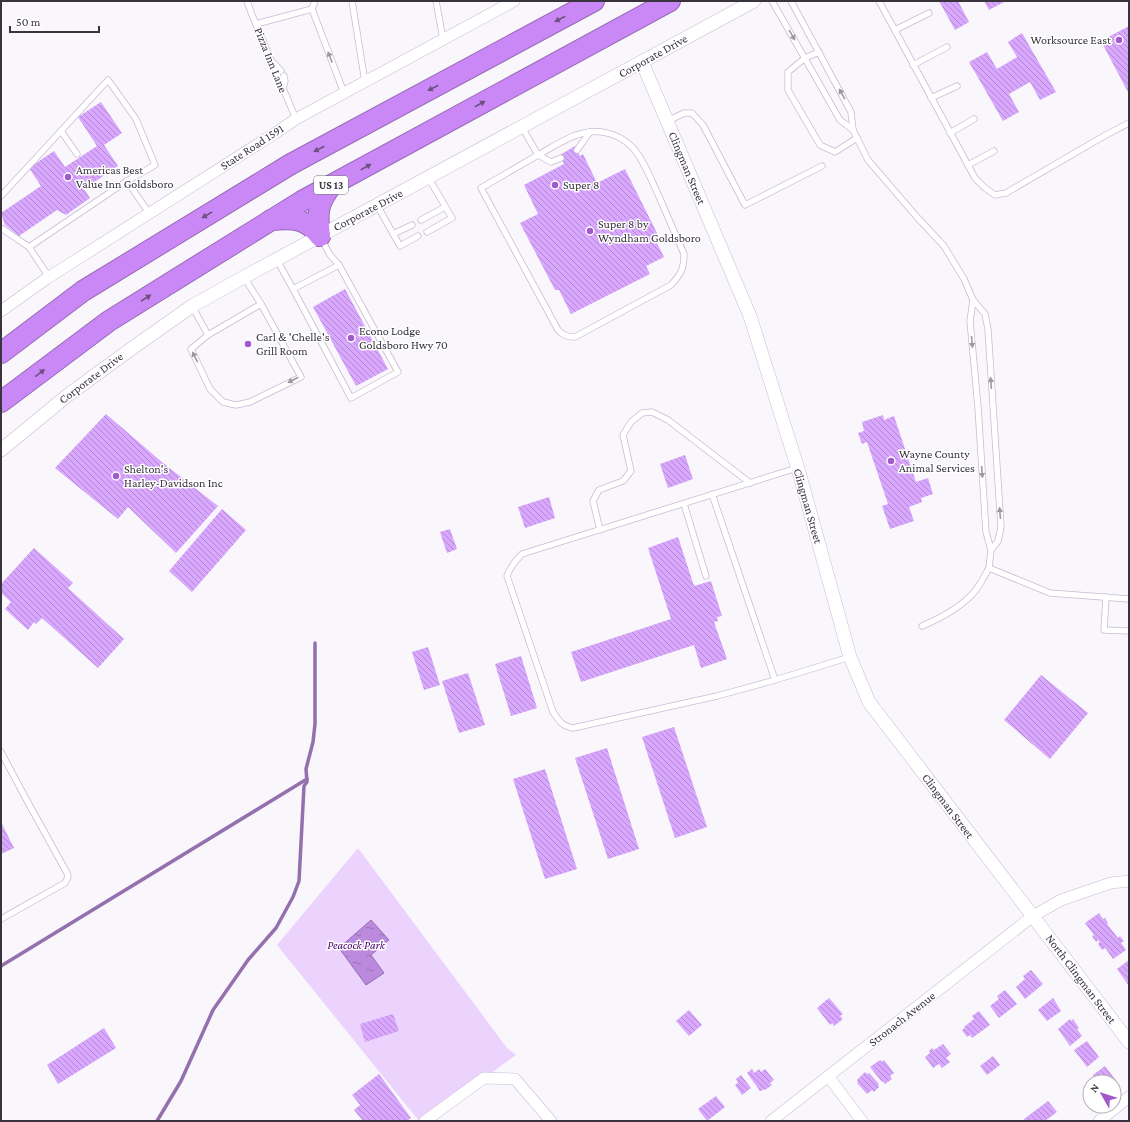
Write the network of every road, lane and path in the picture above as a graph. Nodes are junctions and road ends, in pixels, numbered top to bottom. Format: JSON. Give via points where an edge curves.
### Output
{"nodes":[{"id":1,"x":248,"y":1,"type":"edge"},
{"id":2,"x":315,"y":1,"type":"edge"},
{"id":3,"x":352,"y":1,"type":"edge"},
{"id":4,"x":436,"y":1,"type":"edge"},
{"id":5,"x":514,"y":1,"type":"edge"},
{"id":6,"x":594,"y":1,"type":"edge"},
{"id":7,"x":670,"y":1,"type":"edge"},
{"id":8,"x":754,"y":1,"type":"edge"},
{"id":9,"x":772,"y":1,"type":"edge"},
{"id":10,"x":791,"y":1,"type":"edge"},
{"id":11,"x":879,"y":1,"type":"edge"},
{"id":12,"x":312,"y":9,"type":"junction"},
{"id":13,"x":929,"y":13,"type":"dead end"},
{"id":14,"x":256,"y":24,"type":"junction"},
{"id":15,"x":895,"y":30,"type":"junction"},
{"id":16,"x":443,"y":40,"type":"junction"},
{"id":17,"x":947,"y":46,"type":"dead end"},
{"id":18,"x":819,"y":52,"type":"junction"},
{"id":19,"x":805,"y":58,"type":"junction"},
{"id":20,"x":271,"y":60,"type":"junction"},
{"id":21,"x":642,"y":62,"type":"junction"},
{"id":22,"x":913,"y":65,"type":"junction"},
{"id":23,"x":365,"y":82,"type":"junction"},
{"id":24,"x":957,"y":86,"type":"dead end"},
{"id":25,"x":283,"y":89,"type":"junction"},
{"id":26,"x":344,"y":93,"type":"junction"},
{"id":27,"x":932,"y":98,"type":"junction"},
{"id":28,"x":296,"y":119,"type":"junction"},
{"id":29,"x":974,"y":119,"type":"dead end"},
{"id":30,"x":667,"y":121,"type":"junction"},
{"id":31,"x":1129,"y":123,"type":"edge"},
{"id":32,"x":522,"y":127,"type":"junction"},
{"id":33,"x":853,"y":130,"type":"junction"},
{"id":34,"x":61,"y":131,"type":"junction"},
{"id":35,"x":590,"y":132,"type":"junction"},
{"id":36,"x":950,"y":133,"type":"junction"},
{"id":37,"x":857,"y":138,"type":"junction"},
{"id":38,"x":577,"y":150,"type":"dead end"},
{"id":39,"x":994,"y":151,"type":"dead end"},
{"id":40,"x":77,"y":154,"type":"dead end"},
{"id":41,"x":538,"y":155,"type":"junction"},
{"id":42,"x":561,"y":158,"type":"dead end"},
{"id":43,"x":968,"y":165,"type":"junction"},
{"id":44,"x":822,"y":166,"type":"dead end"},
{"id":45,"x":428,"y":178,"type":"junction"},
{"id":46,"x":127,"y":181,"type":"junction"},
{"id":47,"x":332,"y":185,"type":"junction"},
{"id":48,"x":1,"y":196,"type":"edge"},
{"id":49,"x":377,"y":205,"type":"junction"},
{"id":50,"x":445,"y":207,"type":"junction"},
{"id":51,"x":149,"y":213,"type":"junction"},
{"id":52,"x":271,"y":220,"type":"junction"},
{"id":53,"x":421,"y":220,"type":"dead end"},
{"id":54,"x":412,"y":225,"type":"dead end"},
{"id":55,"x":1,"y":228,"type":"edge"},
{"id":56,"x":427,"y":232,"type":"dead end"},
{"id":57,"x":393,"y":234,"type":"junction"},
{"id":58,"x":320,"y":236,"type":"junction"},
{"id":59,"x":418,"y":236,"type":"dead end"},
{"id":60,"x":29,"y":247,"type":"junction"},
{"id":61,"x":277,"y":259,"type":"junction"},
{"id":62,"x":339,"y":265,"type":"junction"},
{"id":63,"x":49,"y":277,"type":"junction"},
{"id":64,"x":244,"y":277,"type":"junction"},
{"id":65,"x":293,"y":289,"type":"junction"},
{"id":66,"x":973,"y":300,"type":"junction"},
{"id":67,"x":261,"y":304,"type":"junction"},
{"id":68,"x":192,"y":306,"type":"junction"},
{"id":69,"x":1,"y":311,"type":"edge"},
{"id":70,"x":208,"y":335,"type":"junction"},
{"id":71,"x":1,"y":352,"type":"edge"},
{"id":72,"x":4,"y":401,"type":"edge"},
{"id":73,"x":1,"y":450,"type":"edge"},
{"id":74,"x":797,"y":468,"type":"junction"},
{"id":75,"x":750,"y":483,"type":"junction"},
{"id":76,"x":712,"y":494,"type":"junction"},
{"id":77,"x":684,"y":504,"type":"junction"},
{"id":78,"x":600,"y":530,"type":"junction"},
{"id":79,"x":991,"y":550,"type":"junction"},
{"id":80,"x":988,"y":568,"type":"junction"},
{"id":81,"x":706,"y":576,"type":"dead end"},
{"id":82,"x":1106,"y":597,"type":"junction"},
{"id":83,"x":1129,"y":599,"type":"edge"},
{"id":84,"x":922,"y":626,"type":"dead end"},
{"id":85,"x":1129,"y":631,"type":"edge"},
{"id":86,"x":850,"y":657,"type":"junction"},
{"id":87,"x":775,"y":680,"type":"junction"},
{"id":88,"x":1,"y":752,"type":"edge"},
{"id":89,"x":1129,"y":881,"type":"edge"},
{"id":90,"x":1033,"y":916,"type":"junction"},
{"id":91,"x":1,"y":919,"type":"edge"},
{"id":92,"x":1129,"y":1042,"type":"edge"},
{"id":93,"x":828,"y":1076,"type":"junction"},
{"id":94,"x":1129,"y":1097,"type":"edge"},
{"id":95,"x":425,"y":1121,"type":"edge"},
{"id":96,"x":550,"y":1121,"type":"edge"},
{"id":97,"x":771,"y":1121,"type":"edge"},
{"id":98,"x":862,"y":1121,"type":"edge"},
{"id":99,"x":1098,"y":1121,"type":"edge"}],
"edges":[{"from":1,"to":14,"type":"lane","name":"Pizza Inn Lane"},
{"from":2,"to":12,"type":"lane"},
{"from":3,"to":23,"type":"lane"},
{"from":4,"to":16,"type":"lane"},
{"from":5,"to":16,"type":"street","name":"State Road 1591"},
{"from":6,"to":71,"type":"highway","one_way":true,"via":[[291,164],[83,291]]},
{"from":47,"to":7,"type":"highway","number":"US 13","one_way":true},
{"from":8,"to":21,"type":"street","name":"Corporate Drive"},
{"from":9,"to":19,"type":"lane","one_way":true},
{"from":10,"to":18,"type":"lane"},
{"from":11,"to":15,"type":"lane"},
{"from":12,"to":14,"type":"lane"},
{"from":26,"to":12,"type":"lane","one_way":true},
{"from":13,"to":15,"type":"lane"},
{"from":14,"to":20,"type":"lane","name":"Pizza Inn Lane"},
{"from":15,"to":22,"type":"lane"},
{"from":16,"to":23,"type":"street","name":"State Road 1591"},
{"from":17,"to":22,"type":"lane"},
{"from":18,"to":19,"type":"lane"},
{"from":33,"to":18,"type":"lane","one_way":true,"via":[[851,112]]},
{"from":19,"to":33,"type":"lane","via":[[840,120]]},
{"from":19,"to":37,"type":"lane","via":[[788,72],[788,90],[820,145],[835,152]]},
{"from":20,"to":25,"type":"lane","name":"Pizza Inn Lane"},
{"from":20,"to":25,"type":"lane","via":[[283,74]]},
{"from":21,"to":30,"type":"street","name":"Clingman Street"},
{"from":21,"to":32,"type":"street","name":"Corporate Drive"},
{"from":22,"to":27,"type":"lane"},
{"from":23,"to":26,"type":"street","name":"State Road 1591"},
{"from":24,"to":27,"type":"lane"},
{"from":25,"to":28,"type":"lane","name":"Pizza Inn Lane"},
{"from":26,"to":28,"type":"street","name":"State Road 1591"},
{"from":27,"to":36,"type":"lane"},
{"from":28,"to":51,"type":"street","name":"State Road 1591"},
{"from":29,"to":36,"type":"lane"},
{"from":30,"to":44,"type":"lane","via":[[684,113],[692,113],[703,125],[745,205]]},
{"from":30,"to":74,"type":"street","name":"Clingman Street","via":[[750,316]]},
{"from":31,"to":43,"type":"lane","via":[[1006,193],[995,195],[985,188],[975,178]]},
{"from":32,"to":41,"type":"lane"},
{"from":32,"to":45,"type":"street","name":"Corporate Drive"},
{"from":33,"to":37,"type":"lane"},
{"from":34,"to":40,"type":"lane"},
{"from":34,"to":46,"type":"lane","via":[[108,80],[136,119],[155,165]]},
{"from":34,"to":48,"type":"lane"},
{"from":35,"to":38,"type":"lane"},
{"from":35,"to":41,"type":"lane","via":[[574,136]]},
{"from":35,"to":41,"type":"lane","via":[[608,134],[631,145],[649,175],[684,254],[684,264],[671,285],[575,337],[569,337],[558,330],[481,188]]},
{"from":36,"to":43,"type":"lane"},
{"from":37,"to":66,"type":"lane","via":[[868,160],[944,246],[964,279]]},
{"from":39,"to":43,"type":"lane"},
{"from":41,"to":42,"type":"lane","via":[[551,162]]},
{"from":45,"to":49,"type":"street","name":"Corporate Drive"},
{"from":45,"to":50,"type":"lane"},
{"from":46,"to":51,"type":"lane"},
{"from":46,"to":60,"type":"lane"},
{"from":47,"to":52,"type":"highway","number":"US 13"},
{"from":47,"to":58,"type":"highway","via":[[320,207]]},
{"from":49,"to":57,"type":"lane"},
{"from":49,"to":58,"type":"street","name":"Corporate Drive"},
{"from":50,"to":53,"type":"lane"},
{"from":50,"to":56,"type":"lane","via":[[452,218]]},
{"from":51,"to":63,"type":"street","name":"State Road 1591"},
{"from":52,"to":58,"type":"highway","via":[[287,218],[303,222]]},
{"from":72,"to":52,"type":"highway","number":"US 13","one_way":true,"via":[[109,321]]},
{"from":54,"to":57,"type":"lane"},
{"from":55,"to":60,"type":"lane"},
{"from":57,"to":59,"type":"lane","via":[[400,246]]},
{"from":58,"to":61,"type":"street","name":"Corporate Drive"},
{"from":58,"to":62,"type":"lane","via":[[330,255]]},
{"from":60,"to":63,"type":"lane"},
{"from":61,"to":64,"type":"street","name":"Corporate Drive"},
{"from":61,"to":65,"type":"lane"},
{"from":62,"to":65,"type":"lane"},
{"from":62,"to":65,"type":"lane","via":[[398,372],[351,398]]},
{"from":63,"to":69,"type":"street","name":"State Road 1591"},
{"from":64,"to":67,"type":"lane"},
{"from":64,"to":68,"type":"street","name":"Corporate Drive"},
{"from":66,"to":79,"type":"lane","one_way":true,"via":[[970,321],[986,532]]},
{"from":79,"to":66,"type":"lane","one_way":true,"via":[[998,541],[1001,527],[988,329],[985,314]]},
{"from":67,"to":70,"type":"lane"},
{"from":67,"to":70,"type":"lane","one_way":true,"via":[[301,376],[250,402],[223,402],[210,389],[191,349]]},
{"from":68,"to":70,"type":"lane"},
{"from":68,"to":73,"type":"street","name":"Corporate Drive","via":[[68,395]]},
{"from":74,"to":75,"type":"lane"},
{"from":74,"to":86,"type":"street","name":"Clingman Street"},
{"from":75,"to":76,"type":"lane"},
{"from":75,"to":78,"type":"lane","via":[[668,420],[652,412],[642,413],[630,422],[623,435],[631,471],[623,482],[599,490],[593,501]]},
{"from":76,"to":77,"type":"lane"},
{"from":76,"to":87,"type":"lane"},
{"from":77,"to":78,"type":"lane"},
{"from":77,"to":81,"type":"lane"},
{"from":78,"to":87,"type":"lane","via":[[522,554],[509,569],[507,576],[553,712],[560,722],[573,728],[717,696]]},
{"from":79,"to":80,"type":"lane"},
{"from":80,"to":82,"type":"lane","via":[[1050,593]]},
{"from":80,"to":84,"type":"lane","via":[[976,590],[961,604]]},
{"from":82,"to":83,"type":"lane"},
{"from":82,"to":85,"type":"lane","via":[[1104,630]]},
{"from":86,"to":87,"type":"lane"},
{"from":86,"to":90,"type":"street","name":"Clingman Street","via":[[869,702]]},
{"from":88,"to":91,"type":"lane","via":[[68,877],[65,883]]},
{"from":89,"to":90,"type":"street","name":"Stronach Avenue","via":[[1111,883],[1061,900]]},
{"from":90,"to":92,"type":"street","name":"North Clingman Street"},
{"from":90,"to":93,"type":"street","name":"Stronach Avenue"},
{"from":93,"to":97,"type":"street","name":"Stronach Avenue"},
{"from":93,"to":98,"type":"street"},
{"from":94,"to":99,"type":"street"},
{"from":95,"to":96,"type":"street","via":[[484,1078],[514,1079]]}]}
